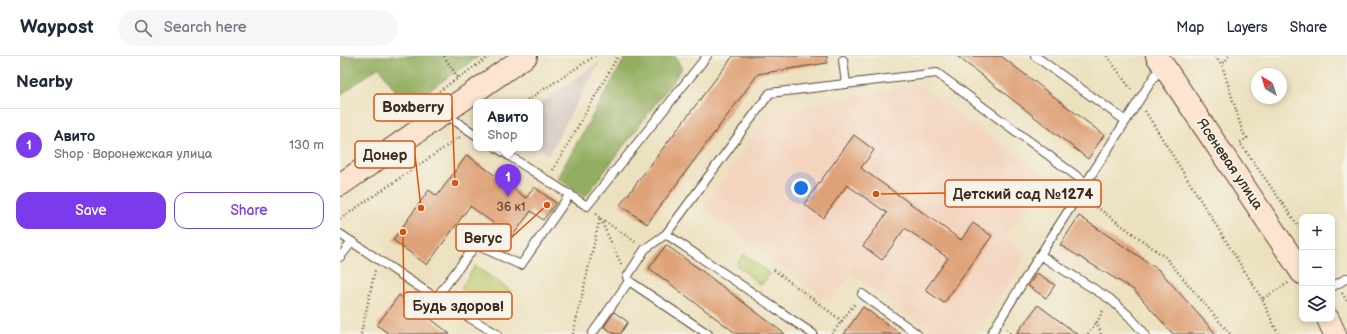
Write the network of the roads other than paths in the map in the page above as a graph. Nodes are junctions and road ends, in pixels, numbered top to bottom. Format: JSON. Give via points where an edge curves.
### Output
{"nodes":[{"id":1,"x":526,"y":56,"type":"edge"},
{"id":2,"x":707,"y":56,"type":"edge"},
{"id":3,"x":1035,"y":56,"type":"edge"},
{"id":4,"x":843,"y":60,"type":"dead end"},
{"id":5,"x":1160,"y":60,"type":"edge"},
{"id":6,"x":846,"y":84,"type":"junction"},
{"id":7,"x":444,"y":113,"type":"junction"},
{"id":8,"x":1126,"y":121,"type":"junction"},
{"id":9,"x":473,"y":133,"type":"edge"},
{"id":10,"x":502,"y":151,"type":"edge"},
{"id":11,"x":1086,"y":183,"type":"junction"},
{"id":12,"x":340,"y":185,"type":"edge"},
{"id":13,"x":570,"y":194,"type":"junction"},
{"id":14,"x":340,"y":234,"type":"edge"},
{"id":15,"x":666,"y":234,"type":"junction"},
{"id":16,"x":352,"y":242,"type":"junction"},
{"id":17,"x":1040,"y":255,"type":"junction"},
{"id":18,"x":340,"y":257,"type":"edge"},
{"id":19,"x":1295,"y":278,"type":"edge"},
{"id":20,"x":1347,"y":278,"type":"edge"},
{"id":21,"x":628,"y":279,"type":"junction"},
{"id":22,"x":1334,"y":286,"type":"edge"},
{"id":23,"x":862,"y":294,"type":"road end"},
{"id":24,"x":436,"y":298,"type":"junction"},
{"id":25,"x":1329,"y":322,"type":"edge"},
{"id":26,"x":498,"y":334,"type":"edge"},
{"id":27,"x":592,"y":334,"type":"edge"},
{"id":28,"x":708,"y":334,"type":"edge"},
{"id":29,"x":813,"y":334,"type":"edge"},
{"id":30,"x":917,"y":334,"type":"edge"},
{"id":31,"x":991,"y":334,"type":"edge"},
{"id":32,"x":1145,"y":334,"type":"edge"},
{"id":33,"x":1335,"y":334,"type":"edge"}],
"edges":[{"from":1,"to":7,"type":"main road"},
{"from":2,"to":13,"type":"lane","via":[[587,206]]},
{"from":3,"to":8,"type":"lane"},
{"from":4,"to":6,"type":"lane"},
{"from":5,"to":8,"type":"lane"},
{"from":5,"to":19,"type":"main road","name":"Ясеневая улица"},
{"from":6,"to":11,"type":"lane","via":[[937,73]]},
{"from":6,"to":15,"type":"lane","via":[[770,93]]},
{"from":7,"to":9,"type":"lane"},
{"from":7,"to":12,"type":"main road"},
{"from":8,"to":11,"type":"lane"},
{"from":10,"to":13,"type":"lane"},
{"from":11,"to":17,"type":"lane"},
{"from":13,"to":24,"type":"lane","via":[[521,265],[476,245]]},
{"from":14,"to":16,"type":"lane"},
{"from":15,"to":21,"type":"lane","via":[[645,249]]},
{"from":15,"to":29,"type":"lane"},
{"from":16,"to":18,"type":"lane"},
{"from":16,"to":24,"type":"lane"},
{"from":17,"to":31,"type":"lane"},
{"from":17,"to":32,"type":"lane","via":[[1110,299]]},
{"from":20,"to":22,"type":"lane"},
{"from":21,"to":27,"type":"lane"},
{"from":21,"to":28,"type":"lane"},
{"from":23,"to":30,"type":"lane"},
{"from":24,"to":26,"type":"lane"},
{"from":25,"to":33,"type":"main road"}]}
